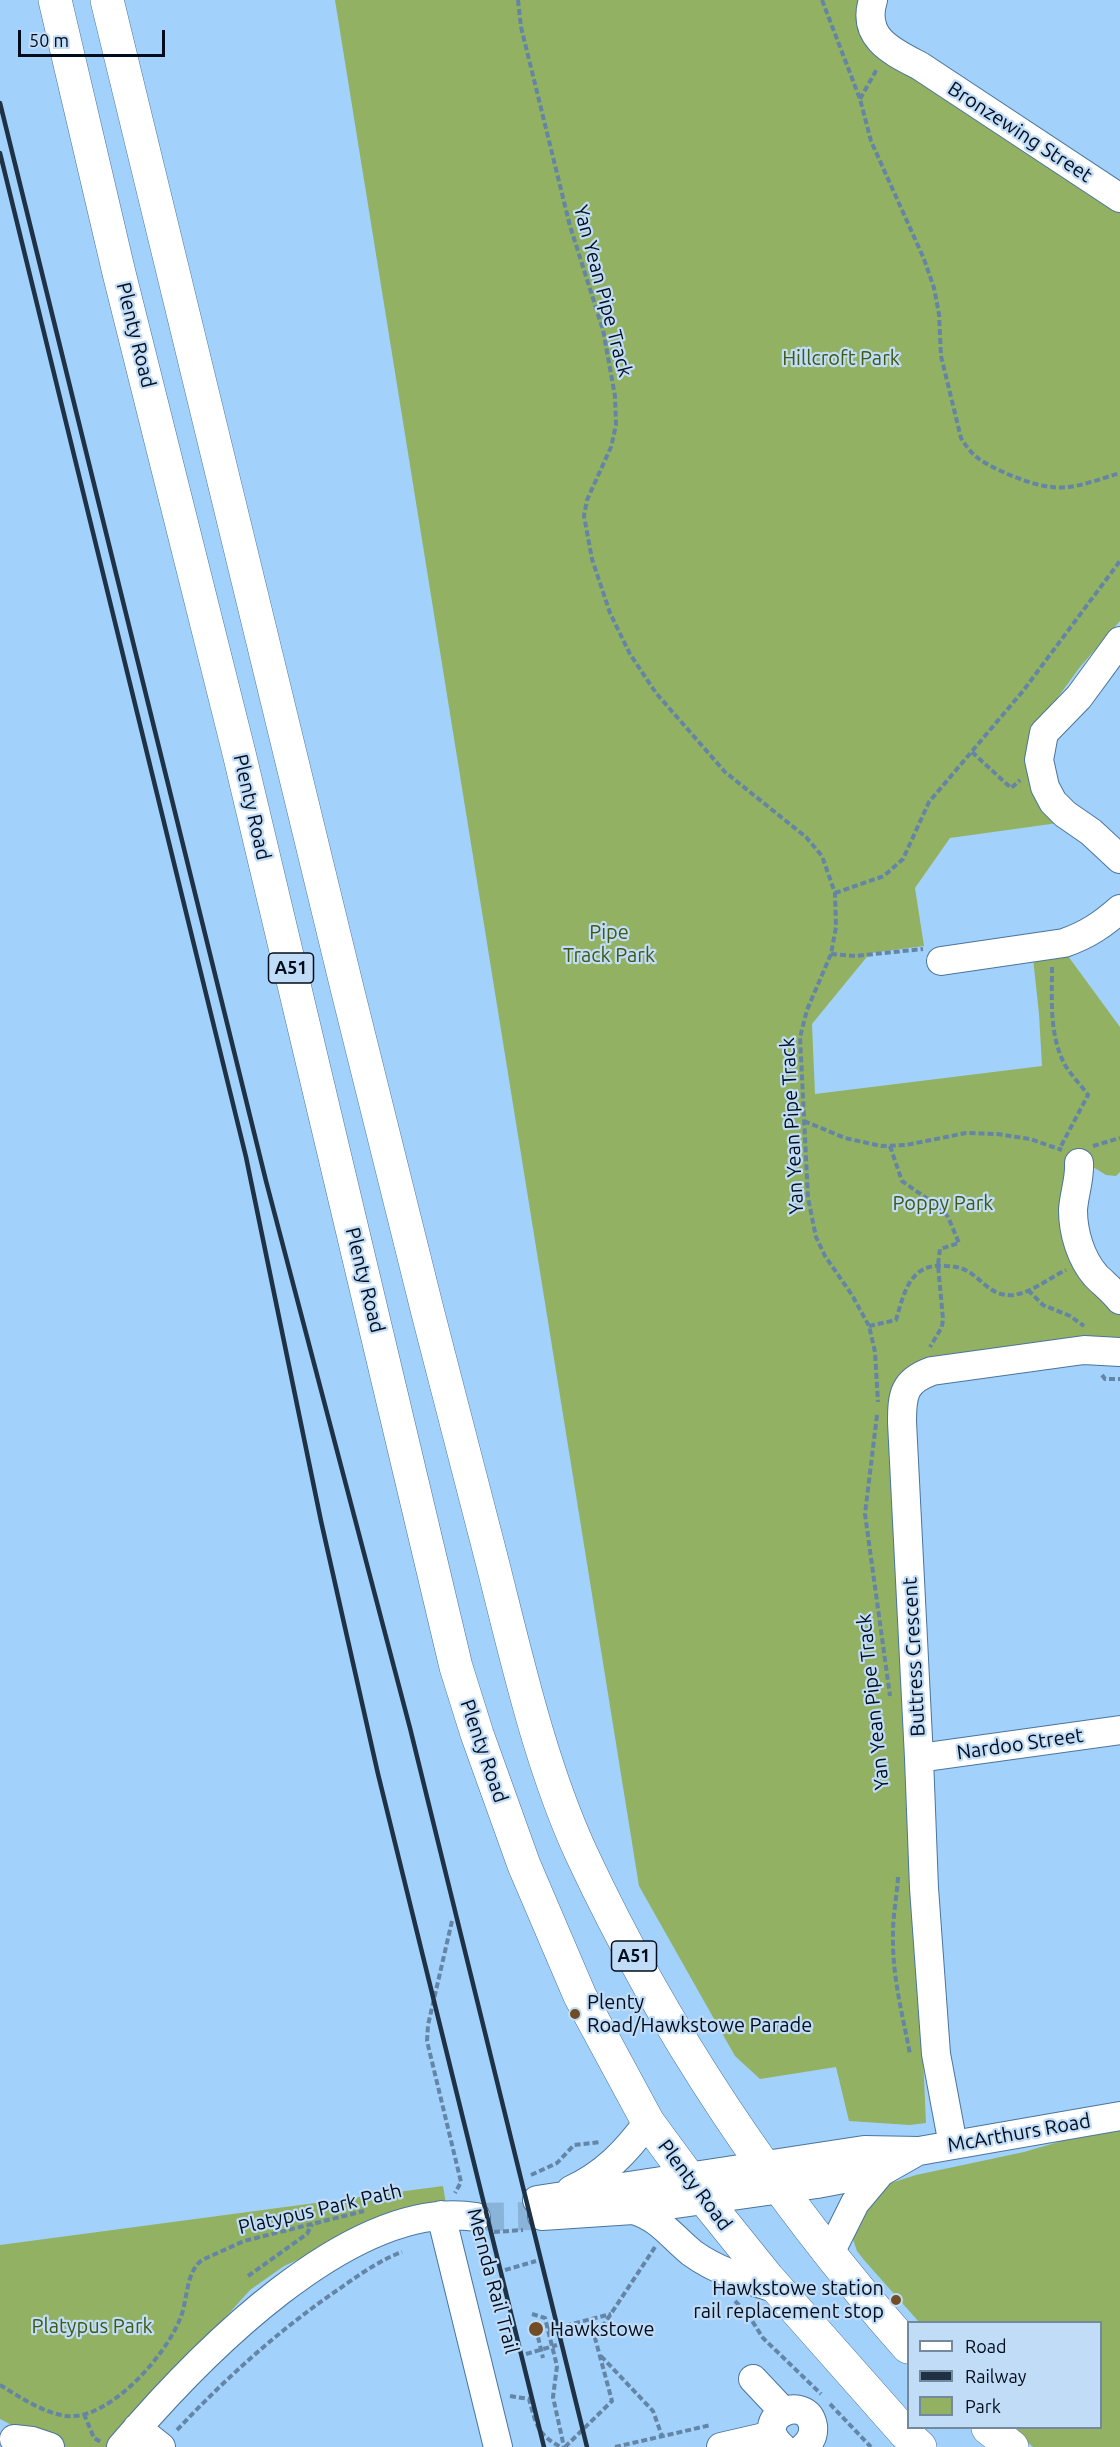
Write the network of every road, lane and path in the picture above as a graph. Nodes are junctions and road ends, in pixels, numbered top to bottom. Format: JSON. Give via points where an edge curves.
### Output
{"nodes":[{"id":1,"x":55,"y":0,"type":"edge"},
{"id":2,"x":107,"y":0,"type":"edge"},
{"id":3,"x":518,"y":0,"type":"edge"},
{"id":4,"x":822,"y":0,"type":"edge"},
{"id":5,"x":879,"y":2,"type":"edge"},
{"id":6,"x":889,"y":50,"type":"junction"},
{"id":7,"x":920,"y":66,"type":"junction"},
{"id":8,"x":860,"y":99,"type":"junction"},
{"id":9,"x":1120,"y":198,"type":"edge"},
{"id":10,"x":1120,"y":474,"type":"edge"},
{"id":11,"x":1120,"y":561,"type":"edge"},
{"id":12,"x":1120,"y":641,"type":"edge"},
{"id":13,"x":972,"y":752,"type":"junction"},
{"id":14,"x":1048,"y":767,"type":"junction"},
{"id":15,"x":1120,"y":859,"type":"edge"},
{"id":16,"x":835,"y":892,"type":"junction"},
{"id":17,"x":1120,"y":909,"type":"edge"},
{"id":18,"x":1051,"y":945,"type":"junction"},
{"id":19,"x":831,"y":954,"type":"junction"},
{"id":20,"x":939,"y":956,"type":"joint"},
{"id":21,"x":804,"y":1121,"type":"junction"},
{"id":22,"x":890,"y":1146,"type":"junction"},
{"id":23,"x":1079,"y":1163,"type":"dead end"},
{"id":24,"x":1085,"y":1260,"type":"junction"},
{"id":25,"x":938,"y":1265,"type":"junction"},
{"id":26,"x":1120,"y":1299,"type":"edge"},
{"id":27,"x":869,"y":1326,"type":"junction"},
{"id":28,"x":1120,"y":1352,"type":"edge"},
{"id":29,"x":932,"y":1371,"type":"junction"},
{"id":30,"x":891,"y":1703,"type":"dead end"},
{"id":31,"x":1120,"y":1730,"type":"edge"},
{"id":32,"x":919,"y":1758,"type":"junction"},
{"id":33,"x":898,"y":1871,"type":"dead end"},
{"id":34,"x":452,"y":1921,"type":"dead end"},
{"id":35,"x":911,"y":2056,"type":"dead end"},
{"id":36,"x":1120,"y":2116,"type":"edge"},
{"id":37,"x":648,"y":2122,"type":"junction"},
{"id":38,"x":610,"y":2143,"type":"dead end"},
{"id":39,"x":953,"y":2145,"type":"junction"},
{"id":40,"x":919,"y":2151,"type":"junction"},
{"id":41,"x":881,"y":2172,"type":"junction"},
{"id":42,"x":773,"y":2177,"type":"junction"},
{"id":43,"x":697,"y":2189,"type":"junction"},
{"id":44,"x":537,"y":2204,"type":"junction"},
{"id":45,"x":367,"y":2210,"type":"dead end"},
{"id":46,"x":633,"y":2210,"type":"junction"},
{"id":47,"x":460,"y":2218,"type":"junction"},
{"id":48,"x":313,"y":2223,"type":"junction"},
{"id":49,"x":675,"y":2237,"type":"junction"},
{"id":50,"x":405,"y":2251,"type":"dead end"},
{"id":51,"x":829,"y":2254,"type":"junction"},
{"id":52,"x":537,"y":2261,"type":"dead end"},
{"id":53,"x":505,"y":2270,"type":"dead end"},
{"id":54,"x":248,"y":2276,"type":"dead end"},
{"id":55,"x":778,"y":2289,"type":"junction"},
{"id":56,"x":727,"y":2294,"type":"dead end"},
{"id":57,"x":532,"y":2314,"type":"dead end"},
{"id":58,"x":611,"y":2314,"type":"junction"},
{"id":59,"x":548,"y":2330,"type":"junction"},
{"id":60,"x":538,"y":2337,"type":"dead end"},
{"id":61,"x":907,"y":2345,"type":"edge"},
{"id":62,"x":555,"y":2346,"type":"junction"},
{"id":63,"x":541,"y":2349,"type":"junction"},
{"id":64,"x":526,"y":2354,"type":"dead end"},
{"id":65,"x":600,"y":2355,"type":"junction"},
{"id":66,"x":543,"y":2358,"type":"dead end"},
{"id":67,"x":753,"y":2379,"type":"dead end"},
{"id":68,"x":0,"y":2385,"type":"edge"},
{"id":69,"x":509,"y":2396,"type":"dead end"},
{"id":70,"x":84,"y":2414,"type":"junction"},
{"id":71,"x":990,"y":2429,"type":"edge"},
{"id":72,"x":779,"y":2431,"type":"edge"},
{"id":73,"x":720,"y":2435,"type":"edge"},
{"id":74,"x":662,"y":2436,"type":"junction"},
{"id":75,"x":129,"y":2438,"type":"edge"},
{"id":76,"x":12,"y":2439,"type":"edge"},
{"id":77,"x":168,"y":2439,"type":"edge"},
{"id":78,"x":50,"y":2447,"type":"edge"},
{"id":79,"x":109,"y":2447,"type":"edge"},
{"id":80,"x":498,"y":2447,"type":"edge"},
{"id":81,"x":563,"y":2447,"type":"edge"},
{"id":82,"x":615,"y":2447,"type":"edge"},
{"id":83,"x":804,"y":2447,"type":"edge"},
{"id":84,"x":871,"y":2447,"type":"edge"},
{"id":85,"x":920,"y":2447,"type":"edge"},
{"id":86,"x":1012,"y":2447,"type":"edge"}],
"edges":[{"from":1,"to":37,"type":"highway","name":"Plenty Road","number":"A51","via":[[456,1667],[524,1865],[580,1996]]},
{"from":2,"to":42,"type":"highway","number":"A51","via":[[406,1229],[526,1693],[581,1852],[644,1976],[691,2059]]},
{"from":3,"to":16,"type":"path","name":"Yan Yean Pipe Track","via":[[521,27],[570,226],[603,330],[615,396],[616,425],[611,447],[587,500],[584,516],[592,559],[610,612],[630,654],[656,693],[725,772],[806,837],[822,856]]},
{"from":4,"to":8,"type":"path"},
{"from":5,"to":6,"type":"street","name":"Bronzewing Street","via":[[874,30]]},
{"from":5,"to":7,"type":"street","name":"Bronzewing Street","via":[[899,44]]},
{"from":6,"to":7,"type":"street","name":"Bronzewing Street"},
{"from":6,"to":8,"type":"path"},
{"from":7,"to":9,"type":"street","name":"Bronzewing Street"},
{"from":8,"to":10,"type":"path","via":[[871,141],[934,288],[946,379],[956,423],[968,449],[997,468],[1052,488]]},
{"from":11,"to":13,"type":"path"},
{"from":12,"to":14,"type":"street","via":[[1078,697]]},
{"from":13,"to":14,"type":"path","via":[[1011,788],[1028,772]]},
{"from":13,"to":16,"type":"path","via":[[929,802],[903,859],[867,882]]},
{"from":14,"to":15,"type":"street","via":[[1065,787],[1091,832]]},
{"from":16,"to":19,"type":"path","name":"Yan Yean Pipe Track","via":[[836,927]]},
{"from":17,"to":18,"type":"street","via":[[1083,937]]},
{"from":18,"to":20,"type":"street"},
{"from":18,"to":22,"type":"path","via":[[1055,1039],[1066,1067],[1088,1095],[1059,1150],[1030,1139],[966,1133]]},
{"from":19,"to":20,"type":"path"},
{"from":19,"to":21,"type":"path","name":"Yan Yean Pipe Track","via":[[800,1037]]},
{"from":21,"to":22,"type":"path","via":[[845,1138]]},
{"from":21,"to":27,"type":"path","name":"Yan Yean Pipe Track","via":[[808,1198],[816,1237]]},
{"from":22,"to":25,"type":"path","via":[[902,1181],[939,1207],[954,1228],[959,1243],[940,1249]]},
{"from":23,"to":24,"type":"street","via":[[1074,1224]]},
{"from":24,"to":25,"type":"path","via":[[1009,1296],[991,1290],[962,1268]]},
{"from":24,"to":26,"type":"street"},
{"from":25,"to":27,"type":"path","via":[[915,1274],[907,1285],[896,1320]]},
{"from":25,"to":29,"type":"path","via":[[943,1319],[929,1347]]},
{"from":27,"to":30,"type":"path","name":"Yan Yean Pipe Track","via":[[875,1352],[878,1408],[864,1514]]},
{"from":28,"to":29,"type":"street","name":"Buttress Crescent","via":[[1084,1350]]},
{"from":29,"to":32,"type":"street","name":"Buttress Crescent","via":[[907,1387],[902,1409]]},
{"from":31,"to":32,"type":"street","name":"Nardoo Street"},
{"from":32,"to":39,"type":"street","name":"Buttress Crescent","via":[[936,2054]]},
{"from":33,"to":35,"type":"path","via":[[894,1966],[900,2014]]},
{"from":34,"to":47,"type":"path","name":"Mernda Rail Trail","via":[[427,2041],[461,2182],[454,2194]]},
{"from":36,"to":39,"type":"street","name":"McArthurs Road"},
{"from":37,"to":43,"type":"highway","name":"Plenty Road","number":"A51"},
{"from":37,"to":44,"type":"street","via":[[613,2164],[585,2183]]},
{"from":38,"to":44,"type":"path","via":[[574,2145],[557,2163]]},
{"from":39,"to":40,"type":"street","name":"McArthurs Road"},
{"from":40,"to":41,"type":"street","name":"McArthurs Road"},
{"from":40,"to":42,"type":"street","name":"McArthurs Road","via":[[864,2150]]},
{"from":41,"to":42,"type":"street","name":"McArthurs Road"},
{"from":41,"to":51,"type":"street","name":"McArthurs Road","via":[[855,2203]]},
{"from":42,"to":43,"type":"street"},
{"from":42,"to":51,"type":"highway","number":"A51"},
{"from":43,"to":44,"type":"street"},
{"from":43,"to":46,"type":"street"},
{"from":43,"to":55,"type":"highway","name":"Plenty Road","number":"A51"},
{"from":44,"to":46,"type":"street"},
{"from":44,"to":47,"type":"path","via":[[472,2234]]},
{"from":45,"to":48,"type":"path","name":"Platypus Park Path"},
{"from":46,"to":49,"type":"street","via":[[655,2219]]},
{"from":47,"to":75,"type":"street","via":[[405,2222],[374,2232],[338,2252],[290,2285],[207,2354]]},
{"from":47,"to":80,"type":"street"},
{"from":48,"to":54,"type":"path","via":[[307,2234]]},
{"from":48,"to":70,"type":"path","name":"Platypus Park Path","via":[[244,2241],[197,2264],[182,2316],[165,2350],[129,2386]]},
{"from":49,"to":55,"type":"street","via":[[724,2271]]},
{"from":49,"to":58,"type":"path","via":[[661,2239]]},
{"from":50,"to":77,"type":"path","via":[[355,2278],[256,2351]]},
{"from":51,"to":61,"type":"highway","number":"A51"},
{"from":52,"to":53,"type":"path"},
{"from":55,"to":85,"type":"highway","name":"Plenty Road","number":"A51"},
{"from":56,"to":84,"type":"path","via":[[747,2313],[764,2338]]},
{"from":57,"to":59,"type":"path","via":[[545,2318]]},
{"from":58,"to":59,"type":"path"},
{"from":58,"to":65,"type":"path","via":[[596,2338]]},
{"from":59,"to":62,"type":"path"},
{"from":60,"to":63,"type":"path"},
{"from":62,"to":63,"type":"path"},
{"from":62,"to":81,"type":"path","via":[[553,2397]]},
{"from":63,"to":64,"type":"path"},
{"from":63,"to":66,"type":"path"},
{"from":65,"to":74,"type":"path","via":[[653,2411]]},
{"from":65,"to":81,"type":"path","via":[[612,2401]]},
{"from":67,"to":72,"type":"street"},
{"from":68,"to":70,"type":"path","via":[[57,2414]]},
{"from":69,"to":81,"type":"path","via":[[529,2399],[539,2432],[546,2440]]},
{"from":70,"to":79,"type":"path","via":[[94,2438]]},
{"from":71,"to":86,"type":"highway"},
{"from":72,"to":73,"type":"street"},
{"from":72,"to":83,"type":"street","via":[[789,2410],[800,2411],[812,2423],[813,2434]]},
{"from":73,"to":74,"type":"path"},
{"from":74,"to":82,"type":"path"},
{"from":75,"to":77,"type":"street"},
{"from":76,"to":78,"type":"street"}]}
